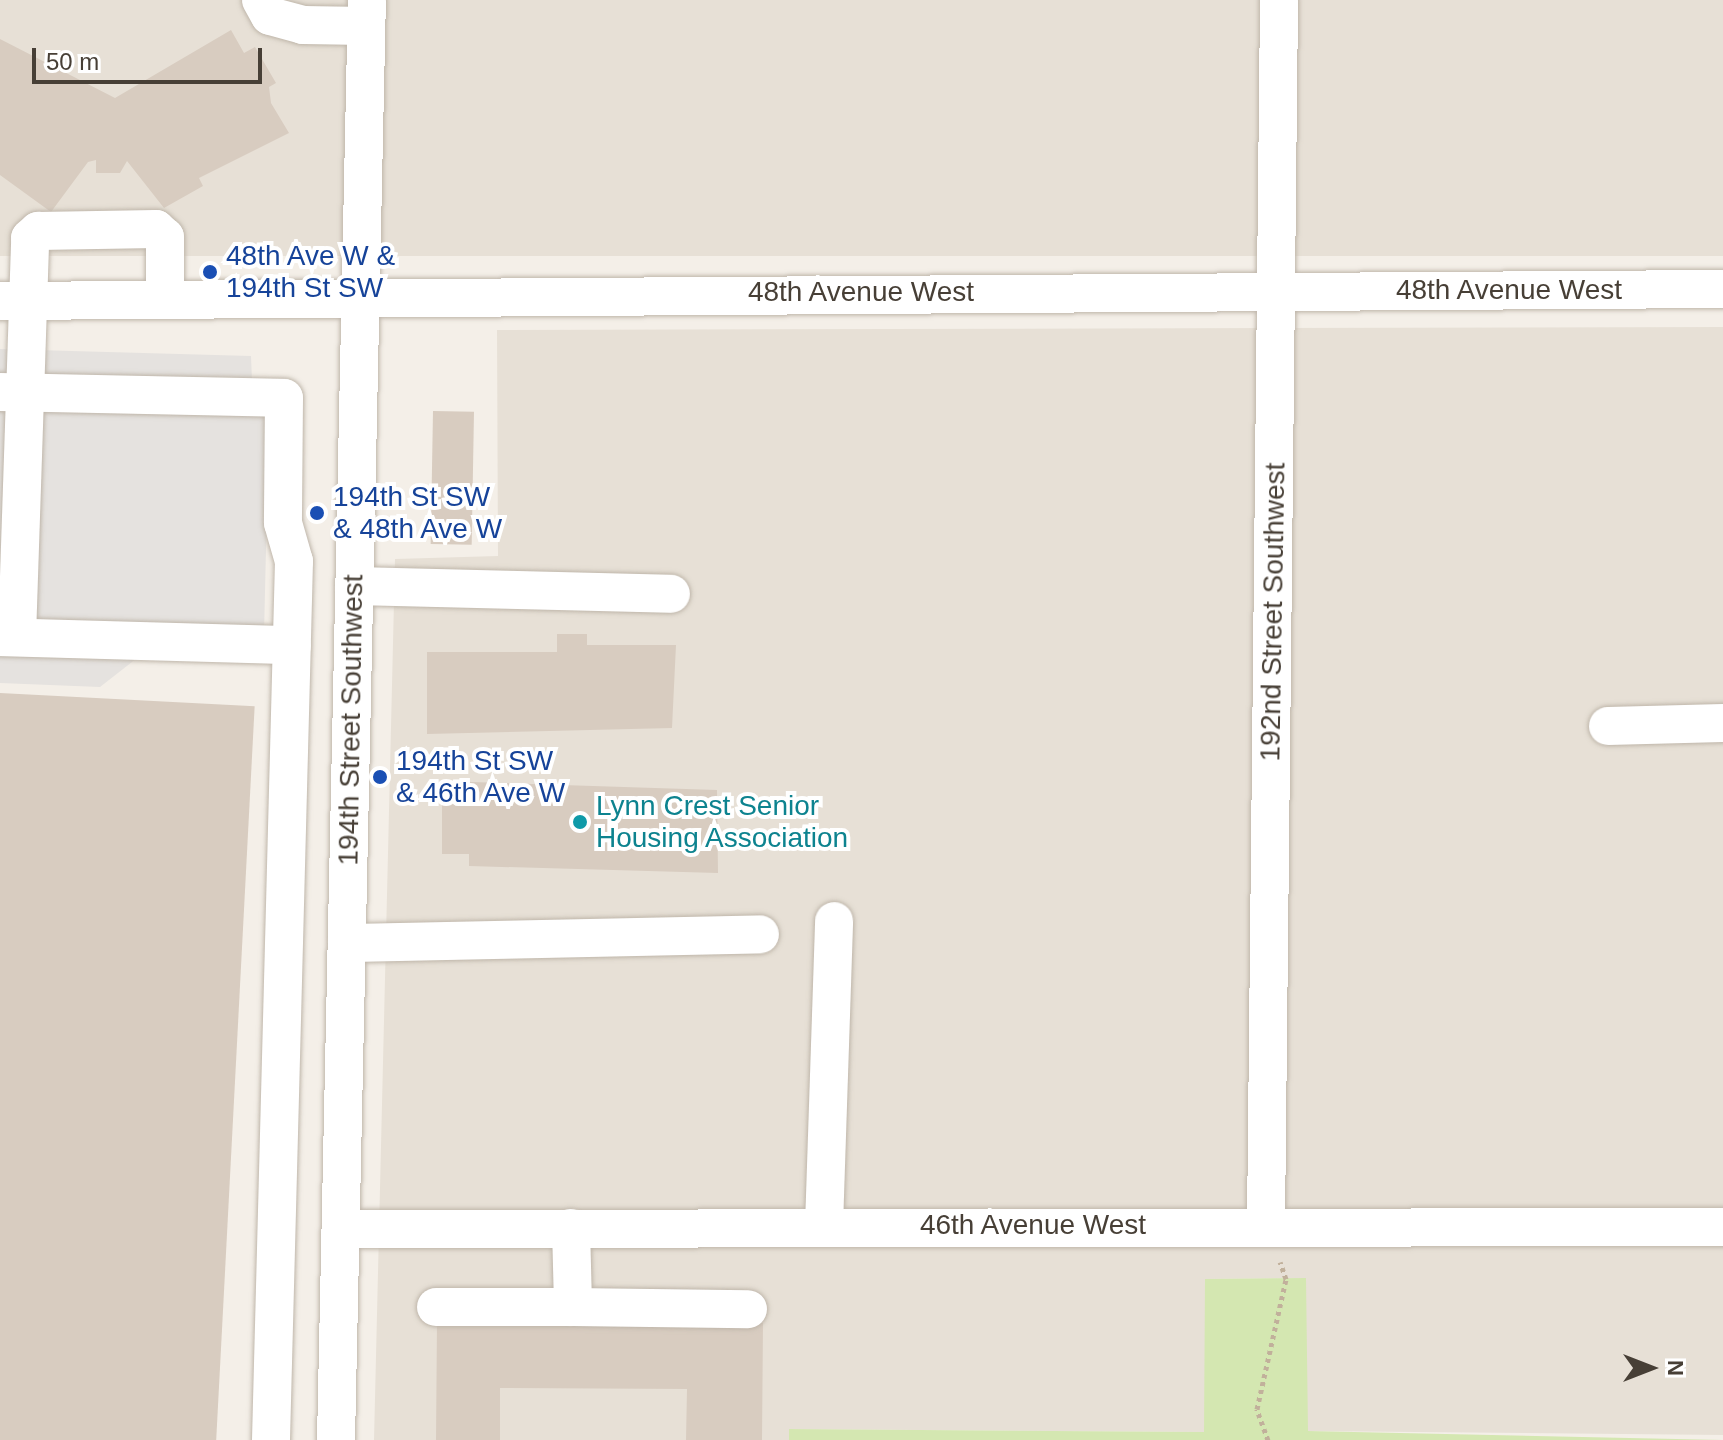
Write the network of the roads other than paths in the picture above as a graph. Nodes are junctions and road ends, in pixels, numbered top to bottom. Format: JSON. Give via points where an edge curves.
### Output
{"nodes":[{"id":1,"x":261,"y":0,"type":"edge"},
{"id":2,"x":1279,"y":0,"type":"edge"},
{"id":3,"x":366,"y":13,"type":"edge"},
{"id":4,"x":1723,"y":289,"type":"edge"},
{"id":5,"x":1276,"y":291,"type":"junction"},
{"id":6,"x":359,"y":294,"type":"junction"},
{"id":7,"x":165,"y":298,"type":"junction"},
{"id":8,"x":15,"y":301,"type":"edge"},
{"id":9,"x":13,"y":392,"type":"edge"},
{"id":10,"x":354,"y":586,"type":"junction"},
{"id":11,"x":671,"y":594,"type":"dead end"},
{"id":12,"x":9,"y":637,"type":"edge"},
{"id":13,"x":292,"y":645,"type":"junction"},
{"id":14,"x":1723,"y":723,"type":"edge"},
{"id":15,"x":1608,"y":726,"type":"dead end"},
{"id":16,"x":834,"y":921,"type":"dead end"},
{"id":17,"x":760,"y":934,"type":"dead end"},
{"id":18,"x":347,"y":943,"type":"junction"},
{"id":19,"x":1266,"y":1224,"type":"junction"},
{"id":20,"x":824,"y":1226,"type":"junction"},
{"id":21,"x":1723,"y":1227,"type":"edge"},
{"id":22,"x":571,"y":1228,"type":"junction"},
{"id":23,"x":342,"y":1229,"type":"junction"},
{"id":24,"x":436,"y":1307,"type":"dead end"},
{"id":25,"x":573,"y":1307,"type":"junction"},
{"id":26,"x":748,"y":1309,"type":"dead end"},
{"id":27,"x":271,"y":1440,"type":"edge"},
{"id":28,"x":336,"y":1440,"type":"edge"}],
"edges":[{"from":1,"to":3,"type":"street","via":[[270,16],[303,25]]},
{"from":2,"to":5,"type":"street","name":"192nd Street Southwest"},
{"from":3,"to":6,"type":"street","name":"194th Street Southwest"},
{"from":4,"to":5,"type":"street","name":"48th Avenue West"},
{"from":5,"to":6,"type":"street","name":"48th Avenue West"},
{"from":5,"to":19,"type":"street","name":"192nd Street Southwest"},
{"from":6,"to":7,"type":"street","name":"48th Avenue West"},
{"from":6,"to":10,"type":"street","name":"194th Street Southwest"},
{"from":7,"to":8,"type":"street","name":"48th Avenue West"},
{"from":7,"to":8,"type":"street","via":[[165,237],[156,229],[38,231],[30,238]]},
{"from":8,"to":9,"type":"street"},
{"from":9,"to":12,"type":"street"},
{"from":9,"to":13,"type":"street","via":[[284,398]]},
{"from":10,"to":11,"type":"street"},
{"from":10,"to":18,"type":"street","name":"194th Street Southwest"},
{"from":12,"to":13,"type":"street"},
{"from":13,"to":27,"type":"street"},
{"from":14,"to":15,"type":"street"},
{"from":16,"to":20,"type":"street"},
{"from":17,"to":18,"type":"street"},
{"from":18,"to":23,"type":"street","name":"194th Street Southwest"},
{"from":19,"to":20,"type":"street","name":"46th Avenue West"},
{"from":19,"to":21,"type":"street","name":"46th Avenue West"},
{"from":20,"to":22,"type":"street","name":"46th Avenue West"},
{"from":22,"to":23,"type":"street","name":"46th Avenue West"},
{"from":22,"to":25,"type":"street"},
{"from":23,"to":28,"type":"street","name":"194th Street Southwest"},
{"from":24,"to":25,"type":"street"},
{"from":25,"to":26,"type":"street"}]}
